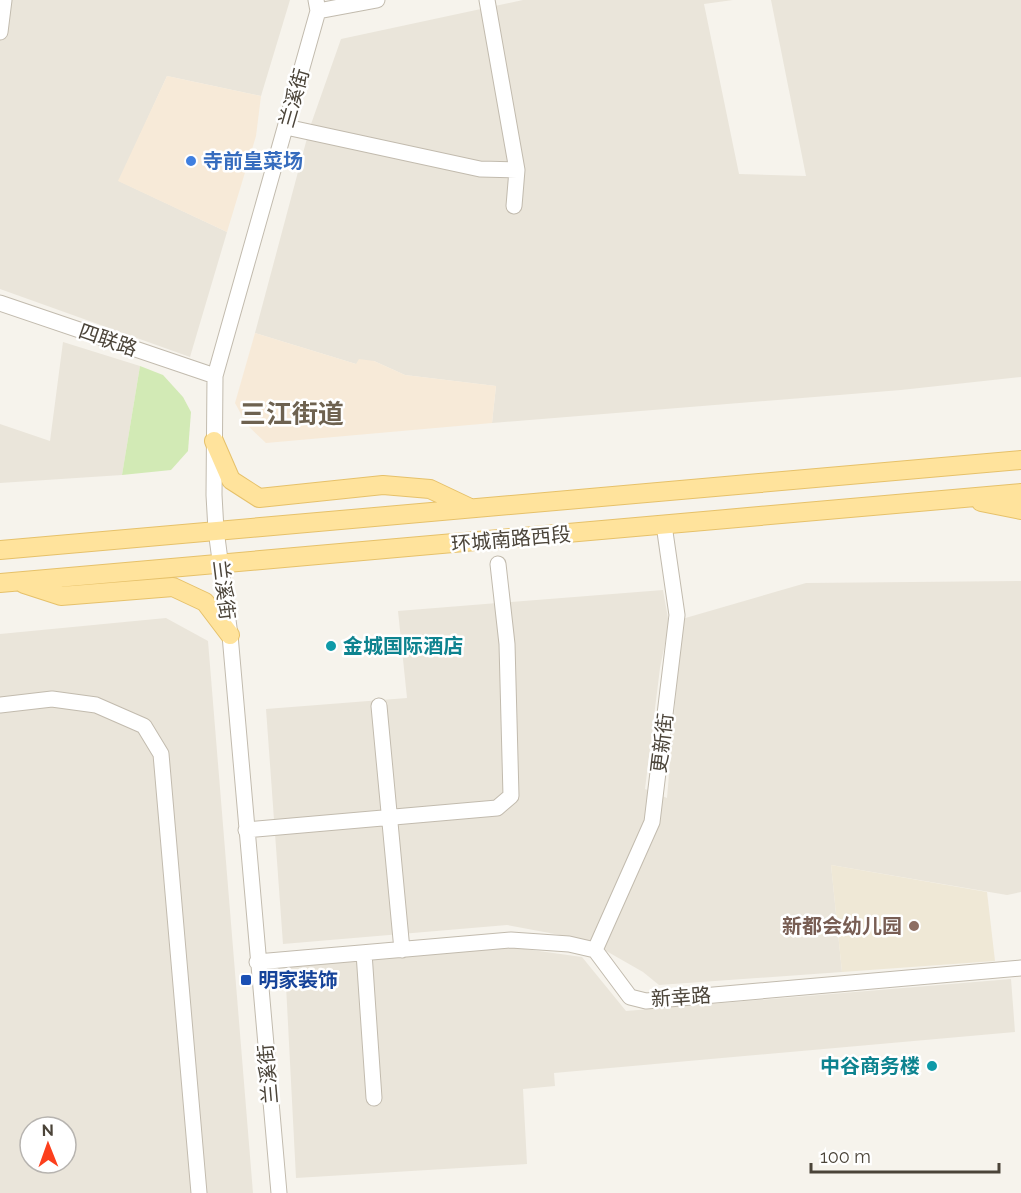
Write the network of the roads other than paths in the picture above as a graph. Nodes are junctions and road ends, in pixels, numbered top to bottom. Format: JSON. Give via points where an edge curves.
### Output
{"nodes":[{"id":1,"x":4,"y":0,"type":"edge"},
{"id":2,"x":377,"y":0,"type":"edge"},
{"id":3,"x":487,"y":0,"type":"edge"},
{"id":4,"x":317,"y":5,"type":"edge"},
{"id":5,"x":0,"y":32,"type":"edge"},
{"id":6,"x":286,"y":127,"type":"junction"},
{"id":7,"x":517,"y":170,"type":"junction"},
{"id":8,"x":514,"y":206,"type":"dead end"},
{"id":9,"x":0,"y":303,"type":"edge"},
{"id":10,"x":215,"y":376,"type":"junction"},
{"id":11,"x":214,"y":441,"type":"junction"},
{"id":12,"x":1021,"y":460,"type":"edge"},
{"id":13,"x":1021,"y":493,"type":"edge"},
{"id":14,"x":965,"y":498,"type":"junction"},
{"id":15,"x":470,"y":508,"type":"junction"},
{"id":16,"x":1021,"y":510,"type":"edge"},
{"id":17,"x":664,"y":525,"type":"junction"},
{"id":18,"x":216,"y":530,"type":"junction"},
{"id":19,"x":0,"y":550,"type":"edge"},
{"id":20,"x":221,"y":564,"type":"junction"},
{"id":21,"x":498,"y":564,"type":"dead end"},
{"id":22,"x":8,"y":582,"type":"edge"},
{"id":23,"x":230,"y":635,"type":"junction"},
{"id":24,"x":0,"y":705,"type":"edge"},
{"id":25,"x":379,"y":706,"type":"dead end"},
{"id":26,"x":389,"y":818,"type":"junction"},
{"id":27,"x":246,"y":830,"type":"junction"},
{"id":28,"x":402,"y":950,"type":"junction"},
{"id":29,"x":594,"y":950,"type":"junction"},
{"id":30,"x":363,"y":953,"type":"junction"},
{"id":31,"x":257,"y":962,"type":"junction"},
{"id":32,"x":1021,"y":968,"type":"edge"},
{"id":33,"x":374,"y":1098,"type":"dead end"},
{"id":34,"x":198,"y":1193,"type":"edge"},
{"id":35,"x":279,"y":1193,"type":"edge"}],
"edges":[{"from":1,"to":5,"type":"street"},
{"from":2,"to":4,"type":"street"},
{"from":3,"to":7,"type":"street"},
{"from":4,"to":6,"type":"street","name":"兰溪街"},
{"from":6,"to":7,"type":"street","via":[[480,169]]},
{"from":6,"to":10,"type":"street","name":"兰溪街"},
{"from":7,"to":8,"type":"street"},
{"from":9,"to":10,"type":"street","name":"四联路"},
{"from":10,"to":11,"type":"street","name":"兰溪街"},
{"from":11,"to":15,"type":"main road","via":[[231,480],[259,498],[383,485],[430,489]]},
{"from":11,"to":18,"type":"street","name":"兰溪街"},
{"from":12,"to":15,"type":"main road","name":"环城南路西段"},
{"from":13,"to":14,"type":"main road","name":"环城南路西段"},
{"from":14,"to":16,"type":"main road"},
{"from":14,"to":17,"type":"main road","name":"环城南路西段"},
{"from":15,"to":18,"type":"main road","name":"环城南路西段"},
{"from":17,"to":20,"type":"main road","name":"环城南路西段"},
{"from":17,"to":29,"type":"street","name":"更新街","via":[[677,615],[652,822]]},
{"from":18,"to":19,"type":"main road","name":"环城南路西段"},
{"from":18,"to":20,"type":"street","name":"兰溪街"},
{"from":20,"to":22,"type":"main road","name":"环城南路西段"},
{"from":20,"to":23,"type":"street","name":"兰溪街"},
{"from":21,"to":26,"type":"street","via":[[507,644],[511,796],[497,808]]},
{"from":22,"to":23,"type":"main road","via":[[61,596],[173,587],[205,602]]},
{"from":23,"to":27,"type":"street","name":"兰溪街"},
{"from":24,"to":34,"type":"street","via":[[52,699],[96,705],[144,726],[161,754]]},
{"from":25,"to":26,"type":"street"},
{"from":26,"to":27,"type":"street"},
{"from":26,"to":28,"type":"street"},
{"from":27,"to":31,"type":"street","name":"兰溪街"},
{"from":28,"to":29,"type":"street","via":[[511,940]]},
{"from":28,"to":30,"type":"street"},
{"from":29,"to":32,"type":"street","name":"新幸路","via":[[630,997],[646,1001]]},
{"from":30,"to":31,"type":"street"},
{"from":30,"to":33,"type":"street"},
{"from":31,"to":35,"type":"street","name":"兰溪街"}]}
